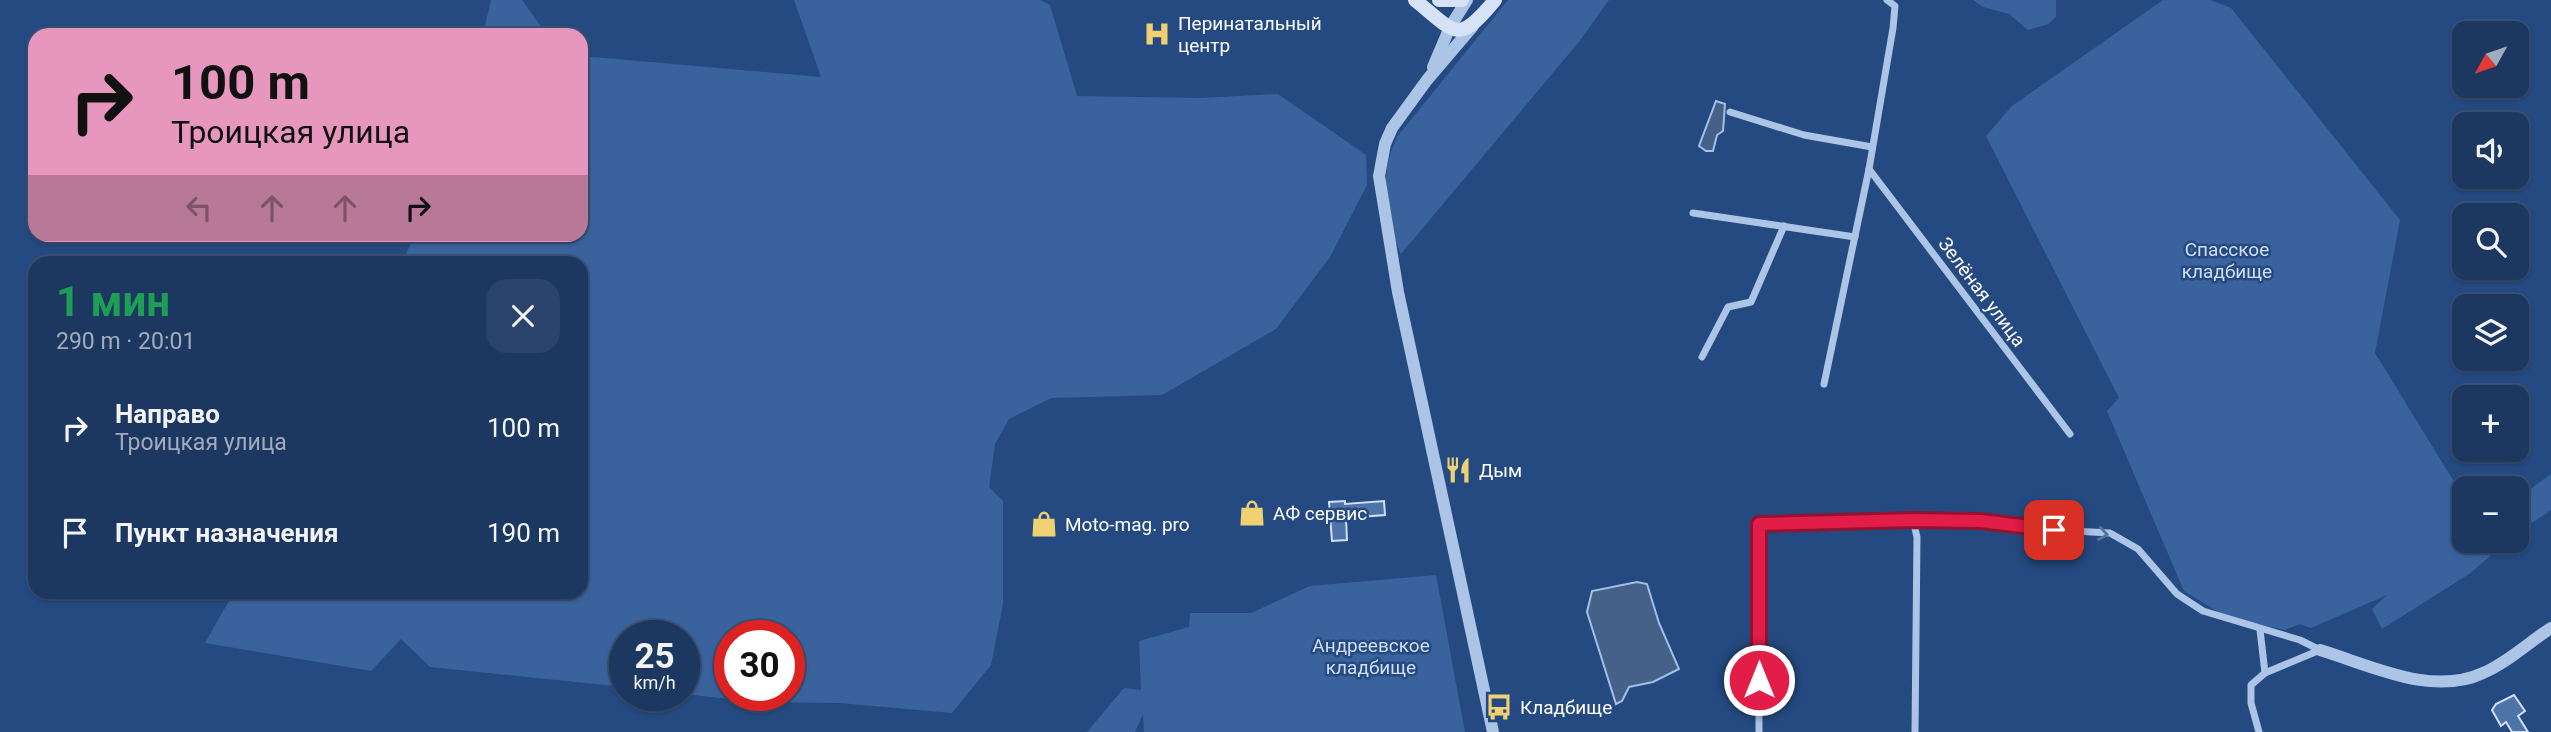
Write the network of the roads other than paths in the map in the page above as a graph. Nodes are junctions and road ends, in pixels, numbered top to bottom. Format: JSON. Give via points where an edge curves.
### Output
{"nodes":[{"id":1,"x":1415,"y":0,"type":"edge"},
{"id":2,"x":1465,"y":0,"type":"edge"},
{"id":3,"x":1495,"y":0,"type":"edge"},
{"id":4,"x":1887,"y":0,"type":"edge"},
{"id":5,"x":1433,"y":3,"type":"edge"},
{"id":6,"x":1460,"y":28,"type":"junction"},
{"id":7,"x":1440,"y":51,"type":"junction"},
{"id":8,"x":1427,"y":80,"type":"junction"},
{"id":9,"x":1730,"y":112,"type":"dead end"},
{"id":10,"x":1872,"y":147,"type":"junction"},
{"id":11,"x":1869,"y":169,"type":"junction"},
{"id":12,"x":1693,"y":213,"type":"dead end"},
{"id":13,"x":1784,"y":226,"type":"junction"},
{"id":14,"x":1855,"y":237,"type":"junction"},
{"id":15,"x":1702,"y":357,"type":"dead end"},
{"id":16,"x":1824,"y":384,"type":"dead end"},
{"id":17,"x":2070,"y":435,"type":"dead end"},
{"id":18,"x":1913,"y":520,"type":"junction"},
{"id":19,"x":2551,"y":628,"type":"edge"},
{"id":20,"x":2260,"y":630,"type":"junction"},
{"id":21,"x":2320,"y":650,"type":"junction"},
{"id":22,"x":2265,"y":673,"type":"junction"},
{"id":23,"x":1493,"y":732,"type":"edge"},
{"id":24,"x":1759,"y":732,"type":"edge"},
{"id":25,"x":1915,"y":732,"type":"edge"},
{"id":26,"x":2259,"y":732,"type":"edge"}],
"edges":[{"from":1,"to":5,"type":"main road"},
{"from":2,"to":5,"type":"main road"},
{"from":2,"to":6,"type":"street"},
{"from":3,"to":6,"type":"main road"},
{"from":4,"to":10,"type":"street","via":[[1895,6],[1893,28]]},
{"from":5,"to":6,"type":"main road"},
{"from":5,"to":7,"type":"street"},
{"from":6,"to":7,"type":"street"},
{"from":6,"to":8,"type":"street"},
{"from":7,"to":8,"type":"street"},
{"from":8,"to":23,"type":"street","via":[[1385,144],[1380,191]]},
{"from":9,"to":10,"type":"street","via":[[1804,135]]},
{"from":10,"to":11,"type":"street"},
{"from":11,"to":14,"type":"street"},
{"from":11,"to":17,"type":"street","name":"Зелёная улица"},
{"from":12,"to":13,"type":"street"},
{"from":13,"to":14,"type":"street"},
{"from":13,"to":15,"type":"street","via":[[1751,302],[1728,307]]},
{"from":14,"to":16,"type":"street"},
{"from":18,"to":20,"type":"street","one_way":true,"via":[[2110,533],[2138,549],[2177,594],[2203,611]]},
{"from":18,"to":24,"type":"street","via":[[1759,524]]},
{"from":18,"to":25,"type":"street","via":[[1917,537]]},
{"from":19,"to":21,"type":"street","via":[[2484,673],[2456,682],[2422,681]]},
{"from":20,"to":21,"type":"street"},
{"from":20,"to":22,"type":"street"},
{"from":21,"to":22,"type":"street"},
{"from":22,"to":26,"type":"street","via":[[2251,685]]}]}
